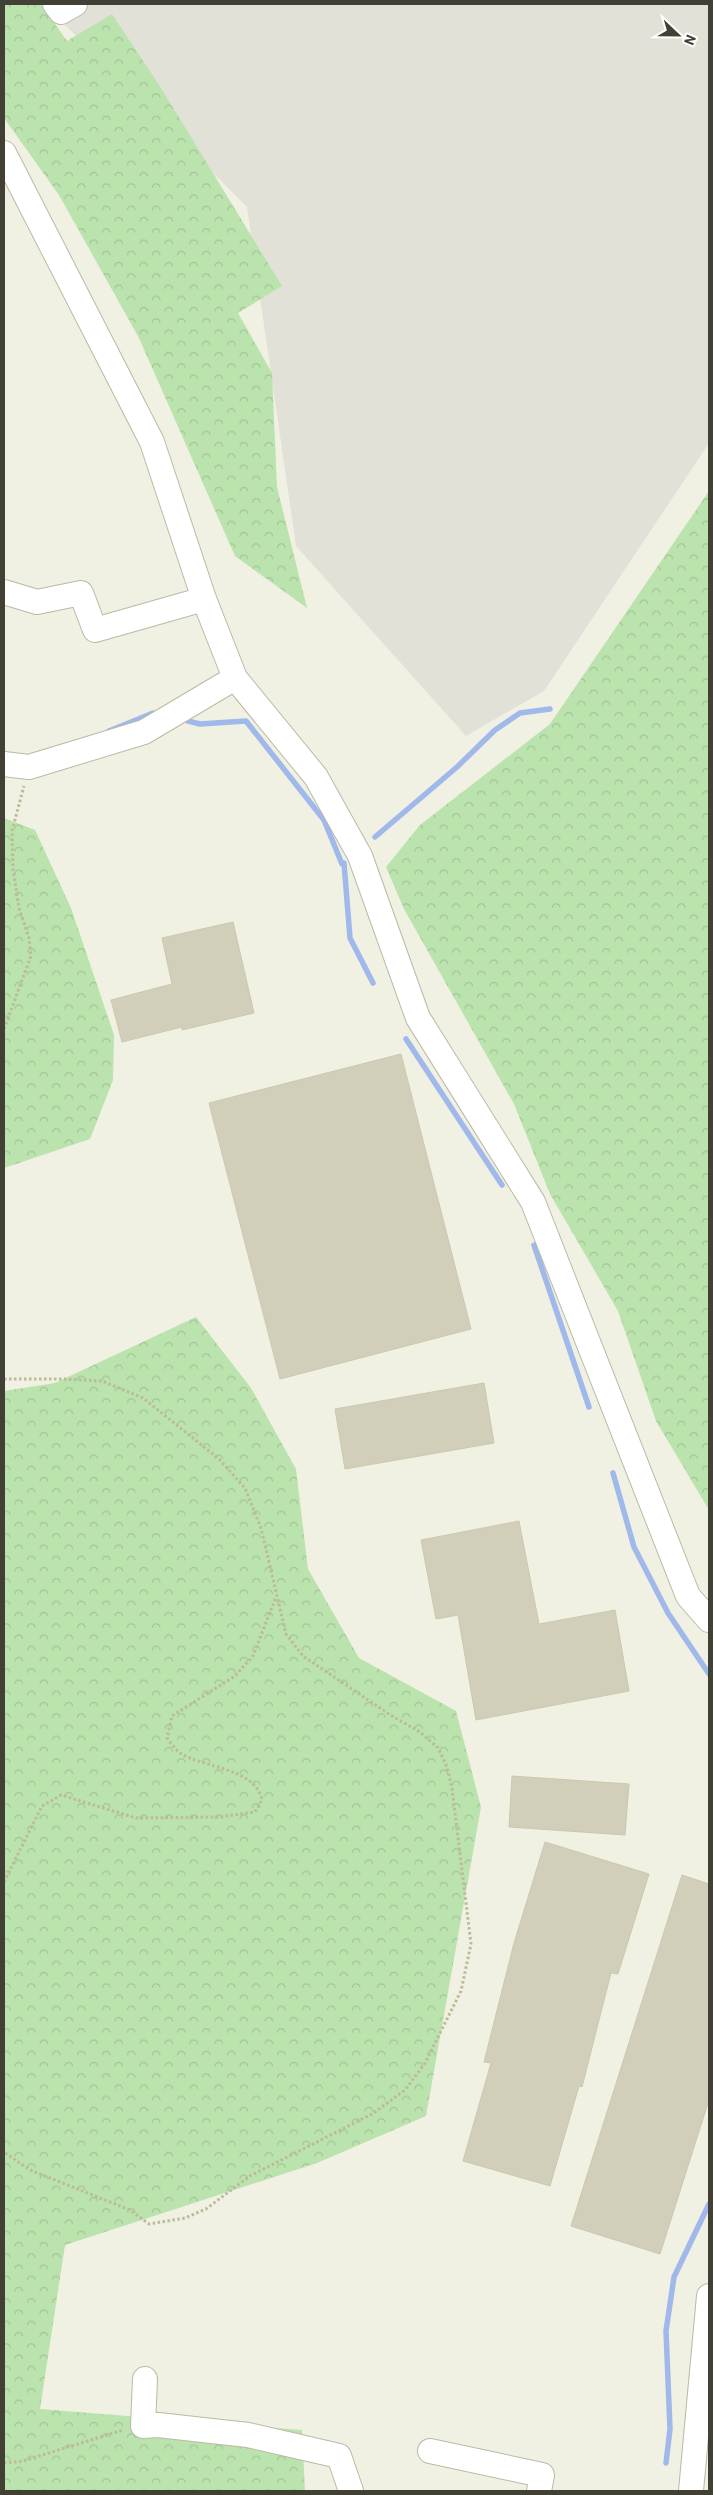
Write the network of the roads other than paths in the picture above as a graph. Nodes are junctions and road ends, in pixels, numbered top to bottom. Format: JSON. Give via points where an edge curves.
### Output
{"nodes":[{"id":1,"x":55,"y":4,"type":"edge"},
{"id":2,"x":75,"y":4,"type":"edge"},
{"id":3,"x":4,"y":153,"type":"edge"},
{"id":4,"x":4,"y":592,"type":"edge"},
{"id":5,"x":204,"y":599,"type":"junction"},
{"id":6,"x":235,"y":678,"type":"junction"},
{"id":7,"x":4,"y":764,"type":"edge"},
{"id":8,"x":709,"y":1620,"type":"edge"},
{"id":9,"x":709,"y":2296,"type":"edge"},
{"id":10,"x":145,"y":2379,"type":"dead end"},
{"id":11,"x":430,"y":2451,"type":"dead end"},
{"id":12,"x":701,"y":2471,"type":"edge"},
{"id":13,"x":351,"y":2491,"type":"edge"},
{"id":14,"x":539,"y":2491,"type":"edge"},
{"id":15,"x":691,"y":2491,"type":"edge"}],
"edges":[{"from":1,"to":2,"type":"street","via":[[61,12]]},
{"from":3,"to":5,"type":"street","via":[[152,442]]},
{"from":4,"to":5,"type":"street","via":[[37,602],[81,593],[95,630]]},
{"from":5,"to":6,"type":"street"},
{"from":6,"to":7,"type":"street","via":[[144,732],[29,767]]},
{"from":6,"to":8,"type":"street","via":[[316,777],[360,856],[418,1018],[533,1202],[688,1596]]},
{"from":9,"to":12,"type":"street"},
{"from":10,"to":13,"type":"street","via":[[143,2426],[248,2435],[339,2456]]},
{"from":11,"to":14,"type":"street","via":[[542,2475]]},
{"from":12,"to":15,"type":"street"}]}
